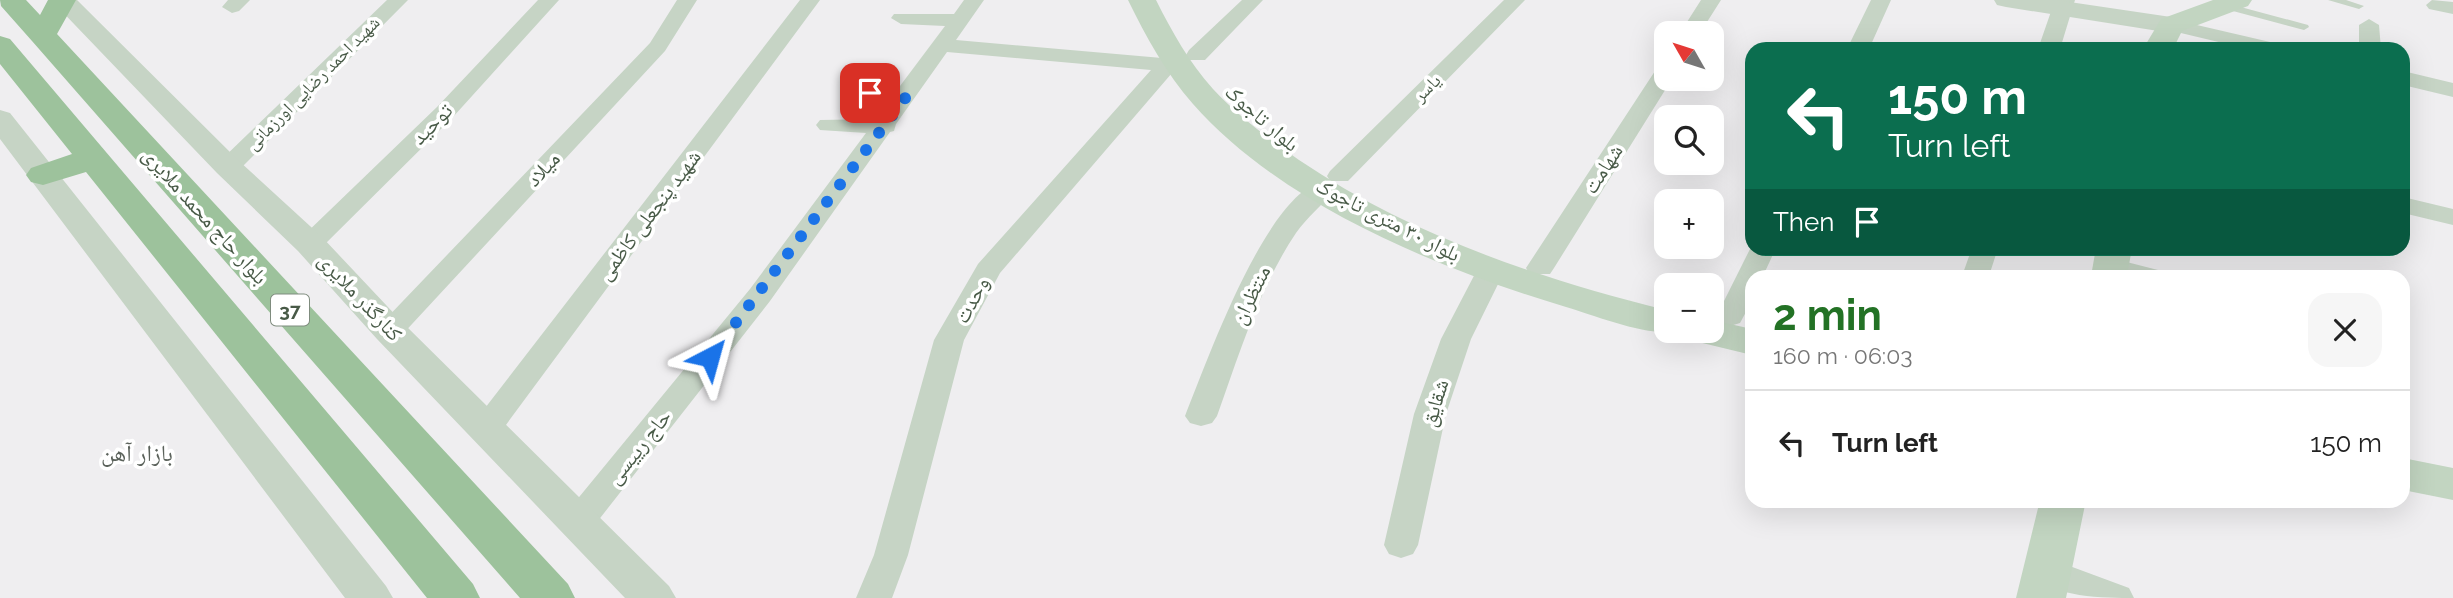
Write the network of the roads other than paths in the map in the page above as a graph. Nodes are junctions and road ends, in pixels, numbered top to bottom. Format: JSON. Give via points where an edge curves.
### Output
{"nodes":[{"id":1,"x":62,"y":0,"type":"edge"},
{"id":2,"x":398,"y":0,"type":"edge"},
{"id":3,"x":549,"y":0,"type":"edge"},
{"id":4,"x":687,"y":0,"type":"edge"},
{"id":5,"x":810,"y":0,"type":"edge"},
{"id":6,"x":1142,"y":0,"type":"edge"},
{"id":7,"x":1166,"y":0,"type":"edge"},
{"id":8,"x":1253,"y":0,"type":"edge"},
{"id":9,"x":1515,"y":0,"type":"edge"},
{"id":10,"x":1711,"y":0,"type":"edge"},
{"id":11,"x":1881,"y":0,"type":"edge"},
{"id":12,"x":2006,"y":0,"type":"edge"},
{"id":13,"x":2333,"y":0,"type":"edge"},
{"id":14,"x":2230,"y":3,"type":"edge"},
{"id":15,"x":2064,"y":4,"type":"edge"},
{"id":16,"x":2359,"y":6,"type":"dead end"},
{"id":17,"x":967,"y":10,"type":"edge"},
{"id":18,"x":901,"y":18,"type":"dead end"},
{"id":19,"x":1698,"y":21,"type":"edge"},
{"id":20,"x":21,"y":25,"type":"edge"},
{"id":21,"x":2370,"y":25,"type":"dead end"},
{"id":22,"x":2304,"y":27,"type":"dead end"},
{"id":23,"x":2164,"y":37,"type":"edge"},
{"id":24,"x":1861,"y":42,"type":"edge"},
{"id":25,"x":2051,"y":42,"type":"edge"},
{"id":26,"x":2211,"y":42,"type":"edge"},
{"id":27,"x":2370,"y":42,"type":"edge"},
{"id":28,"x":943,"y":45,"type":"junction"},
{"id":29,"x":1179,"y":59,"type":"junction"},
{"id":30,"x":2410,"y":80,"type":"edge"},
{"id":31,"x":1654,"y":90,"type":"edge"},
{"id":32,"x":2453,"y":90,"type":"edge"},
{"id":33,"x":870,"y":93,"type":"dead end"},
{"id":34,"x":909,"y":93,"type":"junction"},
{"id":35,"x":0,"y":119,"type":"edge"},
{"id":36,"x":828,"y":125,"type":"dead end"},
{"id":37,"x":886,"y":126,"type":"junction"},
{"id":38,"x":93,"y":158,"type":"junction"},
{"id":39,"x":228,"y":167,"type":"junction"},
{"id":40,"x":43,"y":175,"type":"junction"},
{"id":41,"x":1331,"y":182,"type":"junction"},
{"id":42,"x":2410,"y":207,"type":"edge"},
{"id":43,"x":2453,"y":217,"type":"edge"},
{"id":44,"x":310,"y":244,"type":"junction"},
{"id":45,"x":2111,"y":264,"type":"edge"},
{"id":46,"x":1541,"y":268,"type":"junction"},
{"id":47,"x":1492,"y":270,"type":"junction"},
{"id":48,"x":2130,"y":270,"type":"edge"},
{"id":49,"x":1745,"y":290,"type":"edge"},
{"id":50,"x":1654,"y":299,"type":"edge"},
{"id":51,"x":1654,"y":319,"type":"edge"},
{"id":52,"x":1730,"y":325,"type":"edge"},
{"id":53,"x":390,"y":331,"type":"junction"},
{"id":54,"x":1201,"y":416,"type":"dead end"},
{"id":55,"x":486,"y":429,"type":"junction"},
{"id":56,"x":2410,"y":453,"type":"edge"},
{"id":57,"x":2453,"y":461,"type":"edge"},
{"id":58,"x":2410,"y":475,"type":"edge"},
{"id":59,"x":2453,"y":484,"type":"edge"},
{"id":60,"x":2061,"y":508,"type":"edge"},
{"id":61,"x":578,"y":522,"type":"junction"},
{"id":62,"x":1401,"y":545,"type":"dead end"},
{"id":63,"x":2045,"y":585,"type":"edge"},
{"id":64,"x":370,"y":598,"type":"edge"},
{"id":65,"x":455,"y":598,"type":"edge"},
{"id":66,"x":550,"y":598,"type":"edge"},
{"id":67,"x":653,"y":598,"type":"edge"},
{"id":68,"x":874,"y":598,"type":"edge"},
{"id":69,"x":2116,"y":598,"type":"edge"}],
"edges":[{"from":1,"to":20,"type":"highway"},
{"from":1,"to":39,"type":"street","name":"کنارگذر ملایری"},
{"from":2,"to":39,"type":"street","name":"شهید احمد رضایی اورزمانی"},
{"from":3,"to":44,"type":"street","name":"توحید","via":[[445,112]]},
{"from":4,"to":53,"type":"street","name":"میلاد","via":[[658,47]]},
{"from":5,"to":55,"type":"street","name":"شهید پنجعلی کاظمی"},
{"from":6,"to":29,"type":"main road","name":"بلوار ۳۰ متری تاجوک"},
{"from":7,"to":29,"type":"main road"},
{"from":8,"to":29,"type":"street","name":"وحدت"},
{"from":9,"to":41,"type":"street","name":"یاسر"},
{"from":10,"to":19,"type":"street"},
{"from":11,"to":24,"type":"street"},
{"from":12,"to":15,"type":"street"},
{"from":13,"to":16,"type":"lane"},
{"from":14,"to":22,"type":"lane"},
{"from":14,"to":23,"type":"main road"},
{"from":15,"to":23,"type":"street"},
{"from":15,"to":25,"type":"street"},
{"from":17,"to":18,"type":"street"},
{"from":17,"to":28,"type":"street","name":"حاج رییسی"},
{"from":20,"to":38,"type":"highway","number":"37"},
{"from":20,"to":66,"type":"highway","name":"بلوار حاج محمد ملایری","number":"37"},
{"from":21,"to":27,"type":"street"},
{"from":23,"to":26,"type":"street"},
{"from":28,"to":29,"type":"street"},
{"from":28,"to":34,"type":"street","name":"حاج رییسی"},
{"from":29,"to":41,"type":"main road","name":"بلوار ۳۰ متری تاجوک","via":[[1214,108],[1270,156]]},
{"from":29,"to":68,"type":"street","name":"وحدت","via":[[1107,130],[988,270],[949,340],[891,555]]},
{"from":30,"to":32,"type":"street"},
{"from":31,"to":46,"type":"street","name":"شهامت"},
{"from":33,"to":34,"type":"street"},
{"from":34,"to":37,"type":"street","name":"حاج رییسی"},
{"from":35,"to":40,"type":"street"},
{"from":36,"to":37,"type":"street"},
{"from":37,"to":61,"type":"street","name":"حاج رییسی","via":[[760,295]]},
{"from":38,"to":40,"type":"highway"},
{"from":38,"to":65,"type":"highway","number":"37"},
{"from":39,"to":44,"type":"street","name":"کنارگذر ملایری"},
{"from":40,"to":64,"type":"street"},
{"from":41,"to":46,"type":"main road"},
{"from":41,"to":47,"type":"main road","name":"بلوار ۳۰ متری تاجوک","via":[[1429,245]]},
{"from":41,"to":54,"type":"street","name":"منتظران","via":[[1303,202],[1281,231],[1233,332]]},
{"from":42,"to":43,"type":"street"},
{"from":44,"to":53,"type":"street","name":"کنارگذر ملایری"},
{"from":45,"to":48,"type":"street"},
{"from":46,"to":50,"type":"main road"},
{"from":47,"to":51,"type":"main road","name":"بلوار ۳۰ متری تاجوک"},
{"from":47,"to":62,"type":"street","name":"شقایق","via":[[1456,339],[1430,414]]},
{"from":49,"to":52,"type":"street"},
{"from":53,"to":55,"type":"street","name":"کنارگذر ملایری"},
{"from":55,"to":61,"type":"street","name":"کنارگذر ملایری"},
{"from":56,"to":57,"type":"main road"},
{"from":58,"to":59,"type":"main road"},
{"from":60,"to":63,"type":"main road"},
{"from":61,"to":67,"type":"street","name":"کنارگذر ملایری"},
{"from":63,"to":69,"type":"street"}]}
